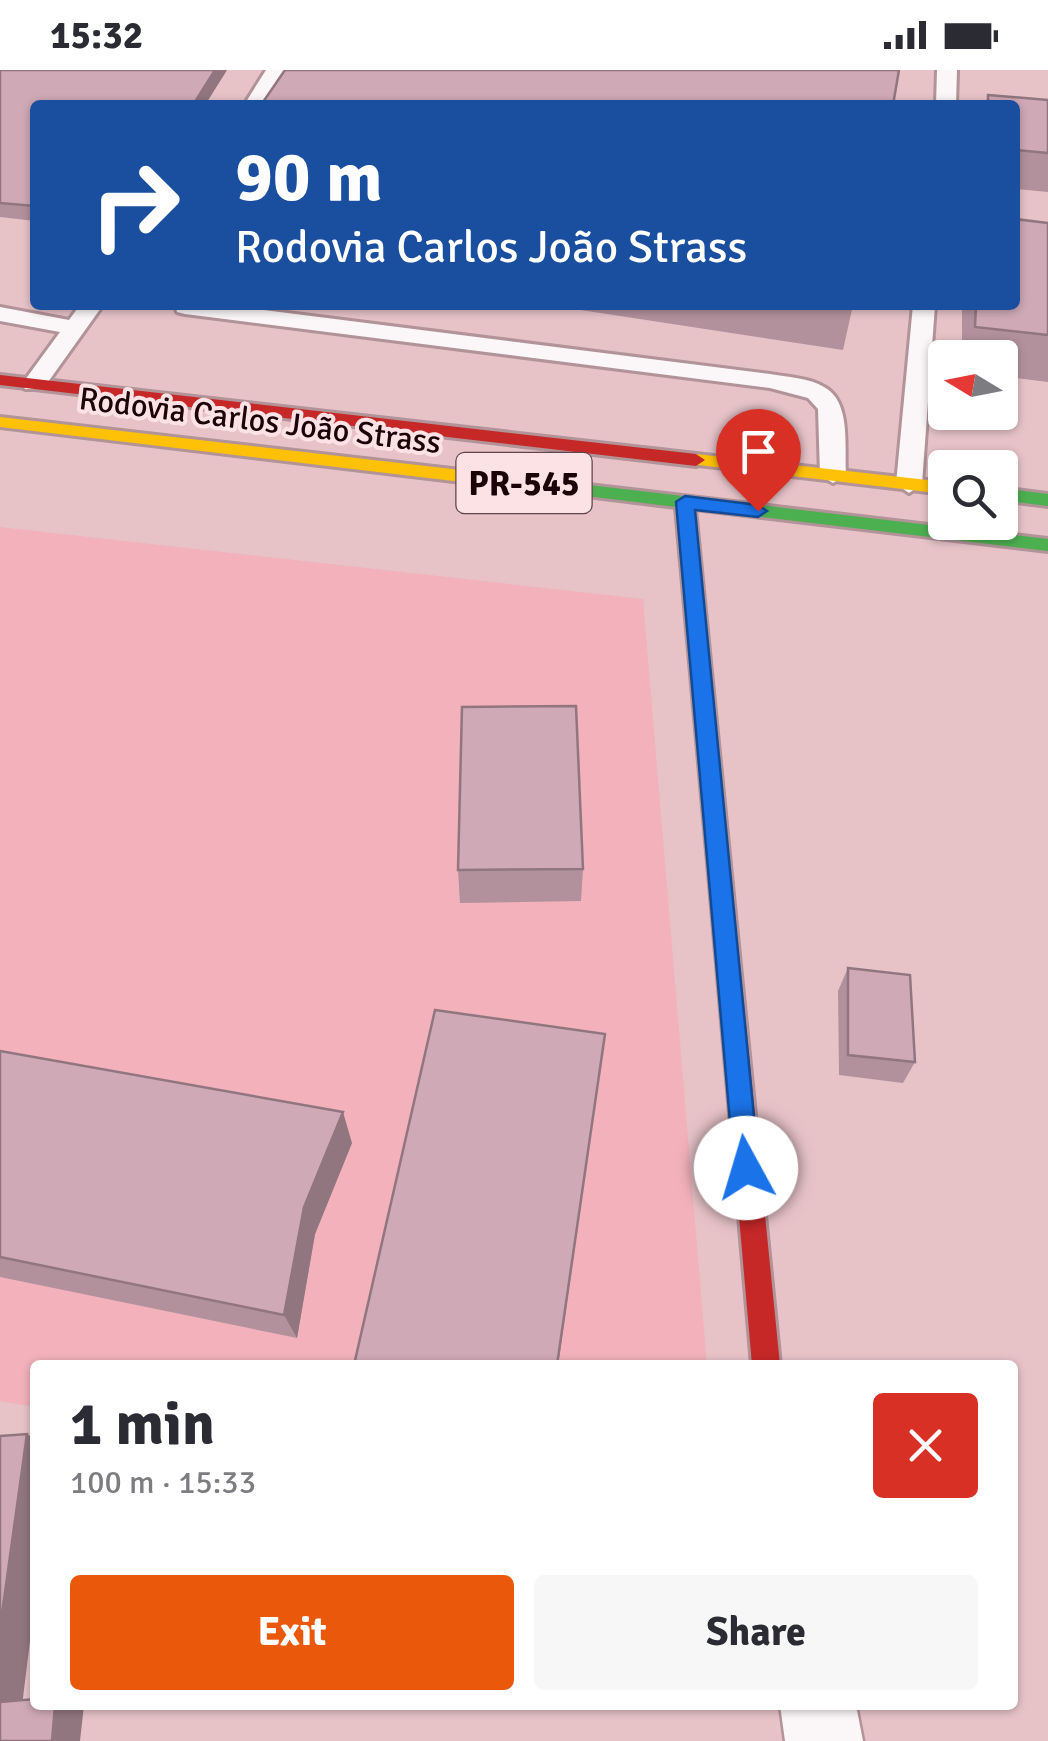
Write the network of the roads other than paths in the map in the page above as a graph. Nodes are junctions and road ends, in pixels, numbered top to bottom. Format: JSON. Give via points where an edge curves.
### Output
{"nodes":[{"id":1,"x":276,"y":70,"type":"edge"},
{"id":2,"x":947,"y":70,"type":"edge"},
{"id":3,"x":257,"y":100,"type":"edge"},
{"id":4,"x":946,"y":100,"type":"edge"},
{"id":5,"x":89,"y":310,"type":"edge"},
{"id":6,"x":201,"y":310,"type":"edge"},
{"id":7,"x":924,"y":310,"type":"edge"},
{"id":8,"x":0,"y":314,"type":"edge"},
{"id":9,"x":76,"y":328,"type":"junction"},
{"id":10,"x":0,"y":380,"type":"edge"},
{"id":11,"x":34,"y":384,"type":"junction"},
{"id":12,"x":0,"y":422,"type":"edge"},
{"id":13,"x":833,"y":475,"type":"junction"},
{"id":14,"x":909,"y":484,"type":"junction"},
{"id":15,"x":928,"y":486,"type":"edge"},
{"id":16,"x":1018,"y":496,"type":"edge"},
{"id":17,"x":1048,"y":500,"type":"edge"},
{"id":18,"x":685,"y":502,"type":"junction"},
{"id":19,"x":1048,"y":545,"type":"edge"},
{"id":20,"x":766,"y":1360,"type":"edge"},
{"id":21,"x":819,"y":1710,"type":"edge"},
{"id":22,"x":824,"y":1741,"type":"edge"}],
"edges":[{"from":1,"to":3,"type":"lane"},
{"from":2,"to":4,"type":"lane"},
{"from":5,"to":9,"type":"lane"},
{"from":6,"to":13,"type":"lane","via":[[816,392],[830,408]]},
{"from":7,"to":14,"type":"lane"},
{"from":8,"to":9,"type":"lane"},
{"from":9,"to":11,"type":"lane"},
{"from":10,"to":11,"type":"main road","name":"Rodovia Carlos João Strass","number":"PR-545"},
{"from":11,"to":13,"type":"main road","name":"Rodovia Carlos João Strass","number":"PR-545"},
{"from":12,"to":18,"type":"main road","name":"Rodovia Carlos João Strass","number":"PR-545"},
{"from":13,"to":14,"type":"main road","name":"Rodovia Carlos João Strass","number":"PR-545"},
{"from":14,"to":15,"type":"main road","name":"Rodovia Carlos João Strass","number":"PR-545"},
{"from":16,"to":17,"type":"main road"},
{"from":18,"to":19,"type":"main road","name":"Rodovia Carlos João Strass","number":"PR-545"},
{"from":18,"to":20,"type":"main road"},
{"from":21,"to":22,"type":"street"}]}
